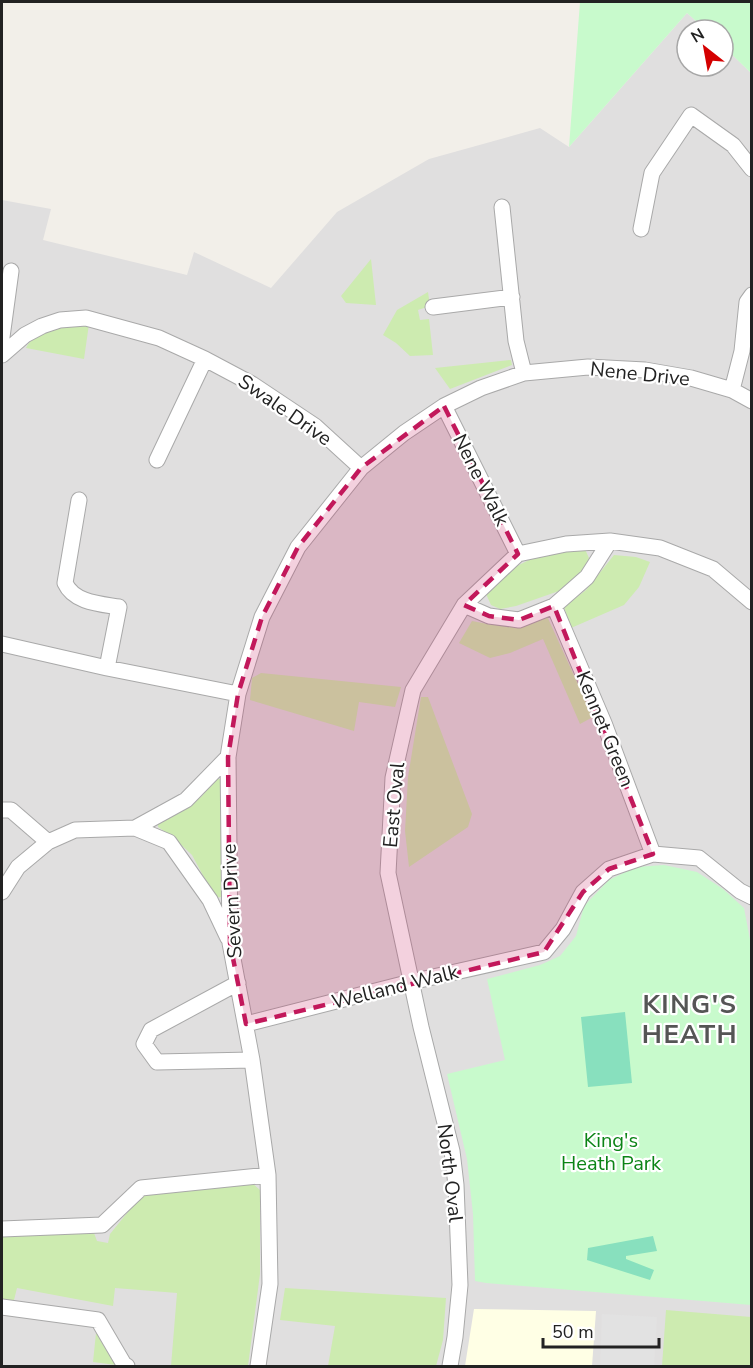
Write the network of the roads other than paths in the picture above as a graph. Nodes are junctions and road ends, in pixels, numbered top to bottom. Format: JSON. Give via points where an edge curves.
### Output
{"nodes":[{"id":1,"x":752,"y":169,"type":"edge"},
{"id":2,"x":502,"y":207,"type":"dead end"},
{"id":3,"x":641,"y":229,"type":"dead end"},
{"id":4,"x":11,"y":271,"type":"dead end"},
{"id":5,"x":752,"y":295,"type":"edge"},
{"id":6,"x":512,"y":297,"type":"junction"},
{"id":7,"x":433,"y":307,"type":"dead end"},
{"id":8,"x":2,"y":337,"type":"edge"},
{"id":9,"x":2,"y":355,"type":"edge"},
{"id":10,"x":205,"y":360,"type":"junction"},
{"id":11,"x":524,"y":374,"type":"junction"},
{"id":12,"x":732,"y":390,"type":"junction"},
{"id":13,"x":752,"y":401,"type":"edge"},
{"id":14,"x":444,"y":406,"type":"junction"},
{"id":15,"x":157,"y":460,"type":"dead end"},
{"id":16,"x":360,"y":468,"type":"junction"},
{"id":17,"x":79,"y":500,"type":"dead end"},
{"id":18,"x":610,"y":541,"type":"junction"},
{"id":19,"x":518,"y":554,"type":"junction"},
{"id":20,"x":752,"y":602,"type":"edge"},
{"id":21,"x":464,"y":605,"type":"junction"},
{"id":22,"x":554,"y":606,"type":"junction"},
{"id":23,"x":2,"y":644,"type":"edge"},
{"id":24,"x":107,"y":668,"type":"junction"},
{"id":25,"x":238,"y":694,"type":"junction"},
{"id":26,"x":228,"y":757,"type":"junction"},
{"id":27,"x":2,"y":810,"type":"edge"},
{"id":28,"x":135,"y":828,"type":"junction"},
{"id":29,"x":48,"y":842,"type":"junction"},
{"id":30,"x":653,"y":854,"type":"junction"},
{"id":31,"x":2,"y":892,"type":"edge"},
{"id":32,"x":752,"y":897,"type":"edge"},
{"id":33,"x":230,"y":943,"type":"junction"},
{"id":34,"x":411,"y":982,"type":"junction"},
{"id":35,"x":238,"y":983,"type":"junction"},
{"id":36,"x":246,"y":1024,"type":"junction"},
{"id":37,"x":252,"y":1060,"type":"junction"},
{"id":38,"x":268,"y":1175,"type":"junction"},
{"id":39,"x":2,"y":1228,"type":"edge"},
{"id":40,"x":2,"y":1307,"type":"edge"},
{"id":41,"x":128,"y":1366,"type":"edge"},
{"id":42,"x":258,"y":1366,"type":"edge"},
{"id":43,"x":450,"y":1366,"type":"edge"}],
"edges":[{"from":1,"to":3,"type":"street","via":[[734,145],[691,115],[652,173]]},
{"from":2,"to":6,"type":"street"},
{"from":4,"to":8,"type":"street"},
{"from":5,"to":12,"type":"street","via":[[747,302],[742,351]]},
{"from":6,"to":7,"type":"street"},
{"from":6,"to":11,"type":"street"},
{"from":9,"to":10,"type":"street","name":"Swale Drive","via":[[42,326],[86,318],[159,338]]},
{"from":10,"to":15,"type":"street"},
{"from":10,"to":16,"type":"street","name":"Swale Drive","via":[[252,384],[315,426]]},
{"from":11,"to":12,"type":"street","name":"Nene Drive","via":[[588,367],[645,370]]},
{"from":11,"to":14,"type":"street","name":"Nene Drive"},
{"from":12,"to":13,"type":"street","name":"Nene Drive"},
{"from":14,"to":16,"type":"street","name":"Nene Drive"},
{"from":14,"to":19,"type":"street","name":"Nene Walk"},
{"from":16,"to":25,"type":"street","name":"Severn Drive","via":[[298,547],[262,617]]},
{"from":17,"to":24,"type":"street","via":[[65,583],[76,596],[119,608]]},
{"from":18,"to":19,"type":"street","via":[[566,544]]},
{"from":18,"to":20,"type":"street","via":[[660,548],[713,569]]},
{"from":18,"to":22,"type":"street","via":[[588,577]]},
{"from":19,"to":21,"type":"street","name":"East Oval"},
{"from":21,"to":22,"type":"street","via":[[489,616],[519,620]]},
{"from":21,"to":34,"type":"street","name":"East Oval","via":[[413,690],[393,778],[388,873]]},
{"from":22,"to":30,"type":"street","name":"Kennet Green","via":[[604,723]]},
{"from":23,"to":24,"type":"street"},
{"from":24,"to":25,"type":"street"},
{"from":25,"to":26,"type":"street","name":"Severn Drive"},
{"from":26,"to":28,"type":"street","via":[[186,800]]},
{"from":26,"to":33,"type":"street","name":"Severn Drive"},
{"from":27,"to":29,"type":"street","via":[[11,810]]},
{"from":28,"to":29,"type":"street","via":[[75,830]]},
{"from":28,"to":33,"type":"street","via":[[169,842],[210,900]]},
{"from":29,"to":31,"type":"street","via":[[18,867]]},
{"from":30,"to":32,"type":"street","via":[[699,858]]},
{"from":30,"to":34,"type":"street","name":"Welland Walk","via":[[609,869],[583,892],[563,929],[544,952]]},
{"from":33,"to":35,"type":"street","name":"Severn Drive"},
{"from":34,"to":36,"type":"street","name":"Welland Walk"},
{"from":34,"to":43,"type":"street","name":"North Oval","via":[[452,1151],[456,1185],[460,1285]]},
{"from":35,"to":36,"type":"street","name":"Severn Drive"},
{"from":35,"to":37,"type":"street","via":[[151,1030],[144,1044],[157,1062]]},
{"from":36,"to":37,"type":"street","name":"Severn Drive"},
{"from":37,"to":38,"type":"street","name":"Severn Drive"},
{"from":38,"to":39,"type":"street","via":[[141,1188],[102,1225]]},
{"from":38,"to":42,"type":"street","name":"Severn Drive","via":[[270,1284]]},
{"from":40,"to":41,"type":"street","via":[[98,1320]]}]}
